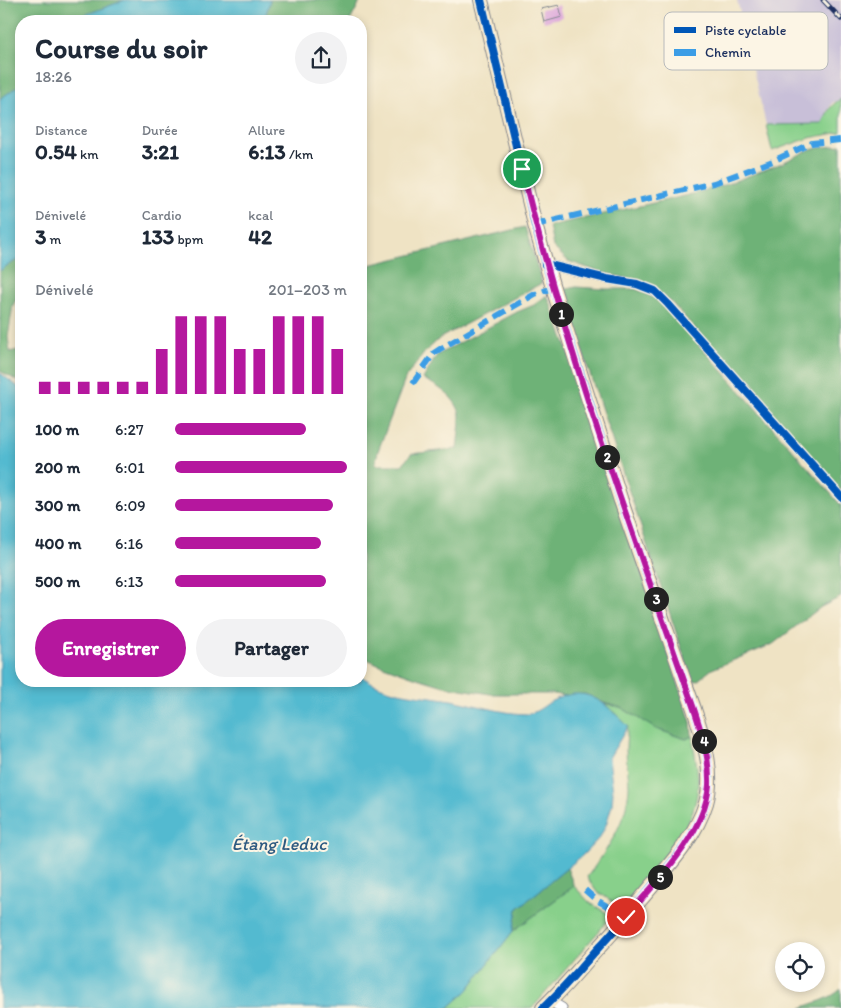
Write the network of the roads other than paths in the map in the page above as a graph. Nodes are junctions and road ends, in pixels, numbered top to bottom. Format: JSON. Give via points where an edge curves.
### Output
{"nodes":[{"id":1,"x":481,"y":0,"type":"edge"},
{"id":2,"x":545,"y":264,"type":"junction"},
{"id":3,"x":841,"y":497,"type":"edge"},
{"id":4,"x":552,"y":1006,"type":"edge"}],
"edges":[{"from":1,"to":2,"type":"street"},
{"from":2,"to":3,"type":"street","via":[[637,284],[655,291]]},
{"from":2,"to":4,"type":"street","via":[[621,501],[694,709],[704,741],[709,784],[698,822],[680,853]]}]}
